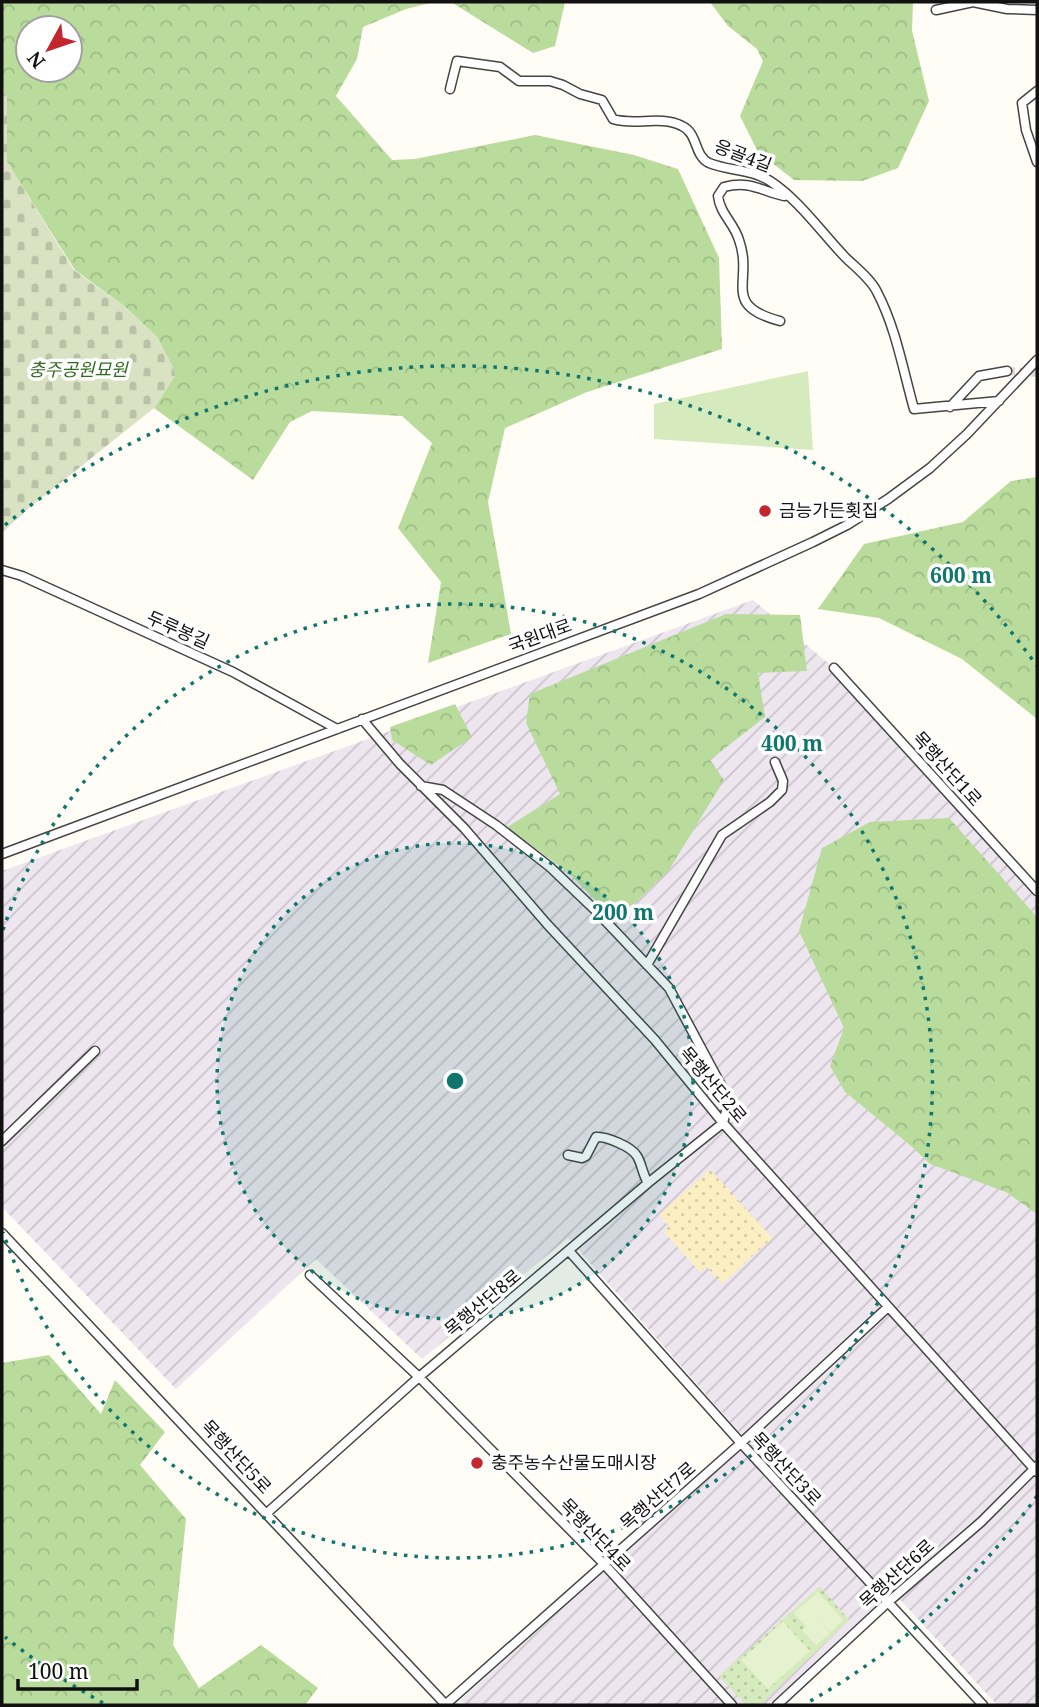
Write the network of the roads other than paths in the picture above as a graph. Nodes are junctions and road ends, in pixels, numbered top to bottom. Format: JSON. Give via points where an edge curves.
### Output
{"nodes":[{"id":1,"x":936,"y":10,"type":"dead end"},
{"id":2,"x":1037,"y":10,"type":"edge"},
{"id":3,"x":450,"y":89,"type":"dead end"},
{"id":4,"x":1037,"y":91,"type":"edge"},
{"id":5,"x":1037,"y":162,"type":"edge"},
{"id":6,"x":787,"y":197,"type":"junction"},
{"id":7,"x":780,"y":321,"type":"dead end"},
{"id":8,"x":1037,"y":360,"type":"edge"},
{"id":9,"x":1007,"y":371,"type":"tunnel mouth"},
{"id":10,"x":999,"y":401,"type":"junction"},
{"id":11,"x":950,"y":407,"type":"junction"},
{"id":12,"x":2,"y":570,"type":"edge"},
{"id":13,"x":834,"y":668,"type":"dead end"},
{"id":14,"x":362,"y":719,"type":"junction"},
{"id":15,"x":337,"y":729,"type":"junction"},
{"id":16,"x":775,"y":762,"type":"dead end"},
{"id":17,"x":421,"y":786,"type":"junction"},
{"id":18,"x":2,"y":854,"type":"edge"},
{"id":19,"x":1037,"y":891,"type":"edge"},
{"id":20,"x":647,"y":965,"type":"junction"},
{"id":21,"x":95,"y":1051,"type":"dead end"},
{"id":22,"x":723,"y":1123,"type":"junction"},
{"id":23,"x":2,"y":1141,"type":"edge"},
{"id":24,"x":568,"y":1155,"type":"dead end"},
{"id":25,"x":648,"y":1183,"type":"junction"},
{"id":26,"x":2,"y":1233,"type":"edge"},
{"id":27,"x":569,"y":1251,"type":"junction"},
{"id":28,"x":310,"y":1275,"type":"dead end"},
{"id":29,"x":888,"y":1307,"type":"junction"},
{"id":30,"x":419,"y":1377,"type":"junction"},
{"id":31,"x":741,"y":1443,"type":"junction"},
{"id":32,"x":1036,"y":1469,"type":"edge"},
{"id":33,"x":267,"y":1513,"type":"junction"},
{"id":34,"x":604,"y":1564,"type":"junction"},
{"id":35,"x":887,"y":1603,"type":"junction"},
{"id":36,"x":446,"y":1705,"type":"edge"},
{"id":37,"x":732,"y":1705,"type":"edge"},
{"id":38,"x":777,"y":1705,"type":"edge"},
{"id":39,"x":983,"y":1705,"type":"edge"}],
"edges":[{"from":1,"to":2,"type":"street","via":[[973,2]]},
{"from":3,"to":6,"type":"street","name":"응골4길","via":[[457,61],[500,67],[519,81],[563,85],[602,100],[613,119],[682,126],[708,163],[754,173]]},
{"from":4,"to":5,"type":"street","via":[[1022,103]]},
{"from":6,"to":7,"type":"street","name":"응골4길","via":[[748,184],[724,187],[718,196],[719,209],[738,237],[745,263],[741,292],[758,315]]},
{"from":6,"to":11,"type":"street","name":"응골4길","via":[[876,288],[914,409]]},
{"from":8,"to":10,"type":"street","name":"국원대로"},
{"from":9,"to":11,"type":"street","via":[[979,376]]},
{"from":10,"to":11,"type":"street","name":"응골4길"},
{"from":10,"to":14,"type":"street","name":"국원대로","via":[[930,468],[847,525],[699,594]]},
{"from":12,"to":15,"type":"street","name":"두루봉길","via":[[233,672]]},
{"from":13,"to":19,"type":"street","name":"목행산단1로"},
{"from":14,"to":15,"type":"street","name":"국원대로"},
{"from":14,"to":17,"type":"street","name":"목행산단2로"},
{"from":15,"to":18,"type":"street","name":"국원대로"},
{"from":16,"to":20,"type":"street","via":[[782,790],[722,835]]},
{"from":17,"to":20,"type":"street","via":[[443,790],[550,867]]},
{"from":17,"to":22,"type":"street","name":"목행산단2로","via":[[655,1040]]},
{"from":20,"to":22,"type":"street","via":[[669,988],[729,1100]]},
{"from":21,"to":23,"type":"street"},
{"from":22,"to":25,"type":"street","name":"목행산단8로"},
{"from":22,"to":29,"type":"street","name":"목행산단2로"},
{"from":24,"to":25,"type":"street","via":[[586,1156],[596,1136],[603,1136],[635,1152]]},
{"from":25,"to":27,"type":"street","name":"목행산단8로"},
{"from":26,"to":33,"type":"street","name":"목행산단5로"},
{"from":27,"to":30,"type":"street","name":"목행산단8로"},
{"from":27,"to":31,"type":"street","name":"목행산단3로"},
{"from":28,"to":30,"type":"street","name":"목행산단4로"},
{"from":29,"to":31,"type":"street","name":"목행산단7로"},
{"from":29,"to":32,"type":"street","name":"목행산단2로"},
{"from":30,"to":33,"type":"street","name":"목행산단8로"},
{"from":30,"to":34,"type":"street","name":"목행산단4로"},
{"from":31,"to":34,"type":"street","name":"목행산단7로"},
{"from":31,"to":35,"type":"street","name":"목행산단3로"},
{"from":32,"to":35,"type":"street","name":"목행산단6로"},
{"from":33,"to":36,"type":"street","name":"목행산단5로"},
{"from":34,"to":36,"type":"street","name":"목행산단7로"},
{"from":34,"to":37,"type":"street","name":"목행산단4로"},
{"from":35,"to":38,"type":"street","name":"목행산단6로"},
{"from":35,"to":39,"type":"street","name":"목행산단3로"}]}
